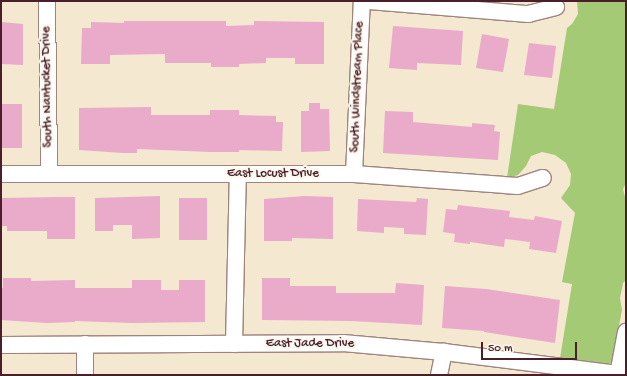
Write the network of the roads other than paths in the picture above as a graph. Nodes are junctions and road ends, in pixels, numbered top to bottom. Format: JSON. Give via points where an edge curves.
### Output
{"nodes":[{"id":1,"x":47,"y":1,"type":"edge"},
{"id":2,"x":362,"y":1,"type":"edge"},
{"id":3,"x":369,"y":1,"type":"edge"},
{"id":4,"x":556,"y":7,"type":"dead end"},
{"id":5,"x":1,"y":174,"type":"edge"},
{"id":6,"x":49,"y":174,"type":"junction"},
{"id":7,"x":238,"y":174,"type":"junction"},
{"id":8,"x":354,"y":174,"type":"junction"},
{"id":9,"x":543,"y":178,"type":"dead end"},
{"id":10,"x":626,"y":332,"type":"edge"},
{"id":11,"x":1,"y":344,"type":"edge"},
{"id":12,"x":85,"y":344,"type":"junction"},
{"id":13,"x":234,"y":344,"type":"junction"},
{"id":14,"x":444,"y":352,"type":"junction"},
{"id":15,"x":85,"y":375,"type":"edge"},
{"id":16,"x":439,"y":375,"type":"edge"},
{"id":17,"x":618,"y":375,"type":"edge"}],
"edges":[{"from":1,"to":6,"type":"street","name":"South Nantucket Drive"},
{"from":2,"to":8,"type":"street","name":"South Windstream Place"},
{"from":3,"to":4,"type":"street","via":[[528,14]]},
{"from":5,"to":6,"type":"street","name":"East Locust Drive"},
{"from":6,"to":7,"type":"street","name":"East Locust Drive"},
{"from":7,"to":8,"type":"street","name":"East Locust Drive"},
{"from":7,"to":13,"type":"street"},
{"from":8,"to":9,"type":"street","name":"East Locust Drive","via":[[518,186]]},
{"from":10,"to":17,"type":"street"},
{"from":11,"to":12,"type":"street","name":"East Jade Drive"},
{"from":12,"to":13,"type":"street","name":"East Jade Drive"},
{"from":12,"to":15,"type":"street"},
{"from":13,"to":14,"type":"street","name":"East Jade Drive","via":[[343,343]]},
{"from":14,"to":16,"type":"street"},
{"from":14,"to":17,"type":"street","name":"East Jade Drive"}]}
